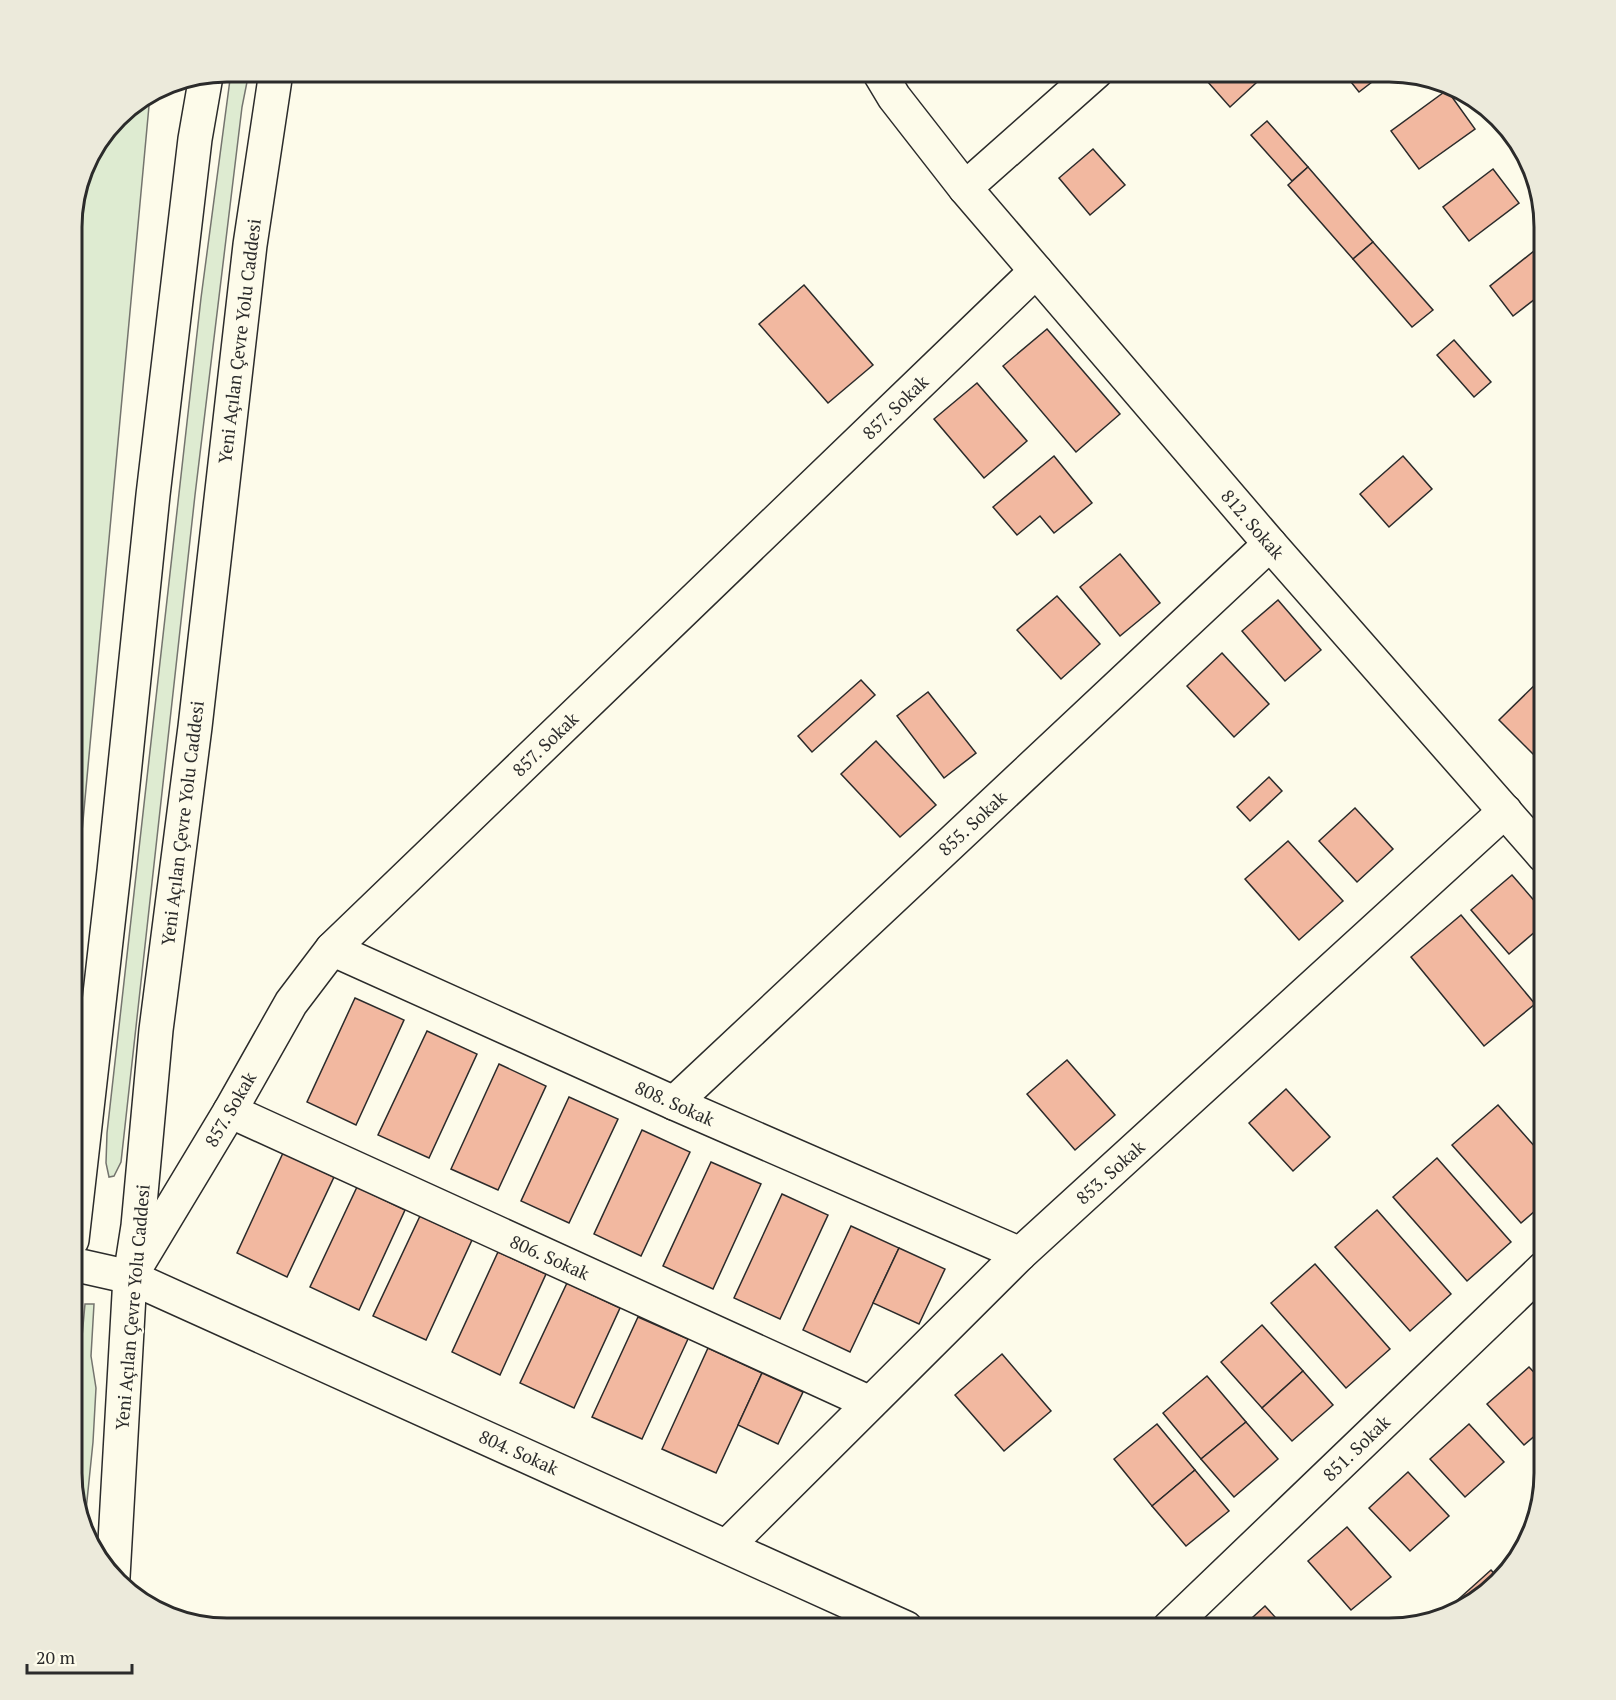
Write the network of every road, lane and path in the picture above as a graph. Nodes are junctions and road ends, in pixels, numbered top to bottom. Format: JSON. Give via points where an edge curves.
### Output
{"nodes":[{"id":1,"x":274,"y":83,"type":"edge"},
{"id":2,"x":886,"y":83,"type":"edge"},
{"id":3,"x":1084,"y":83,"type":"edge"},
{"id":4,"x":204,"y":85,"type":"edge"},
{"id":5,"x":965,"y":189,"type":"junction"},
{"id":6,"x":1036,"y":271,"type":"junction"},
{"id":7,"x":1270,"y":544,"type":"junction"},
{"id":8,"x":1505,"y":811,"type":"junction"},
{"id":9,"x":1534,"y":844,"type":"edge"},
{"id":10,"x":332,"y":949,"type":"junction"},
{"id":11,"x":674,"y":1103,"type":"junction"},
{"id":12,"x":230,"y":1111,"type":"junction"},
{"id":13,"x":83,"y":1143,"type":"edge"},
{"id":14,"x":1020,"y":1254,"type":"junction"},
{"id":15,"x":83,"y":1267,"type":"edge"},
{"id":16,"x":130,"y":1278,"type":"junction"},
{"id":17,"x":1534,"y":1278,"type":"edge"},
{"id":18,"x":870,"y":1403,"type":"junction"},
{"id":19,"x":727,"y":1546,"type":"junction"},
{"id":20,"x":114,"y":1563,"type":"edge"},
{"id":21,"x":884,"y":1618,"type":"edge"},
{"id":22,"x":1179,"y":1618,"type":"edge"}],
"edges":[{"from":1,"to":16,"type":"street","name":"Yeni Açılan Çevre Yolu Caddesi","via":[[250,245]]},
{"from":2,"to":5,"type":"street","name":"812. Sokak"},
{"from":3,"to":5,"type":"street"},
{"from":4,"to":13,"type":"street","via":[[159,448]]},
{"from":5,"to":6,"type":"street","name":"812. Sokak"},
{"from":6,"to":7,"type":"street","name":"812. Sokak"},
{"from":6,"to":10,"type":"street","name":"857. Sokak"},
{"from":7,"to":8,"type":"street","name":"812. Sokak"},
{"from":7,"to":11,"type":"street","name":"855. Sokak"},
{"from":8,"to":9,"type":"street","name":"812. Sokak"},
{"from":8,"to":14,"type":"street","name":"853. Sokak"},
{"from":10,"to":11,"type":"street","name":"808. Sokak"},
{"from":10,"to":12,"type":"street","name":"857. Sokak","via":[[291,1003]]},
{"from":11,"to":14,"type":"street","name":"808. Sokak"},
{"from":12,"to":16,"type":"street","name":"857. Sokak"},
{"from":12,"to":18,"type":"street","name":"806. Sokak"},
{"from":14,"to":18,"type":"street","name":"853. Sokak"},
{"from":15,"to":16,"type":"street","name":"804. Sokak"},
{"from":16,"to":19,"type":"street","name":"804. Sokak"},
{"from":16,"to":20,"type":"street","name":"Yeni Açılan Çevre Yolu Caddesi"},
{"from":17,"to":22,"type":"street","name":"851. Sokak"},
{"from":18,"to":19,"type":"street","name":"853. Sokak"},
{"from":19,"to":21,"type":"street","name":"804. Sokak"}]}
